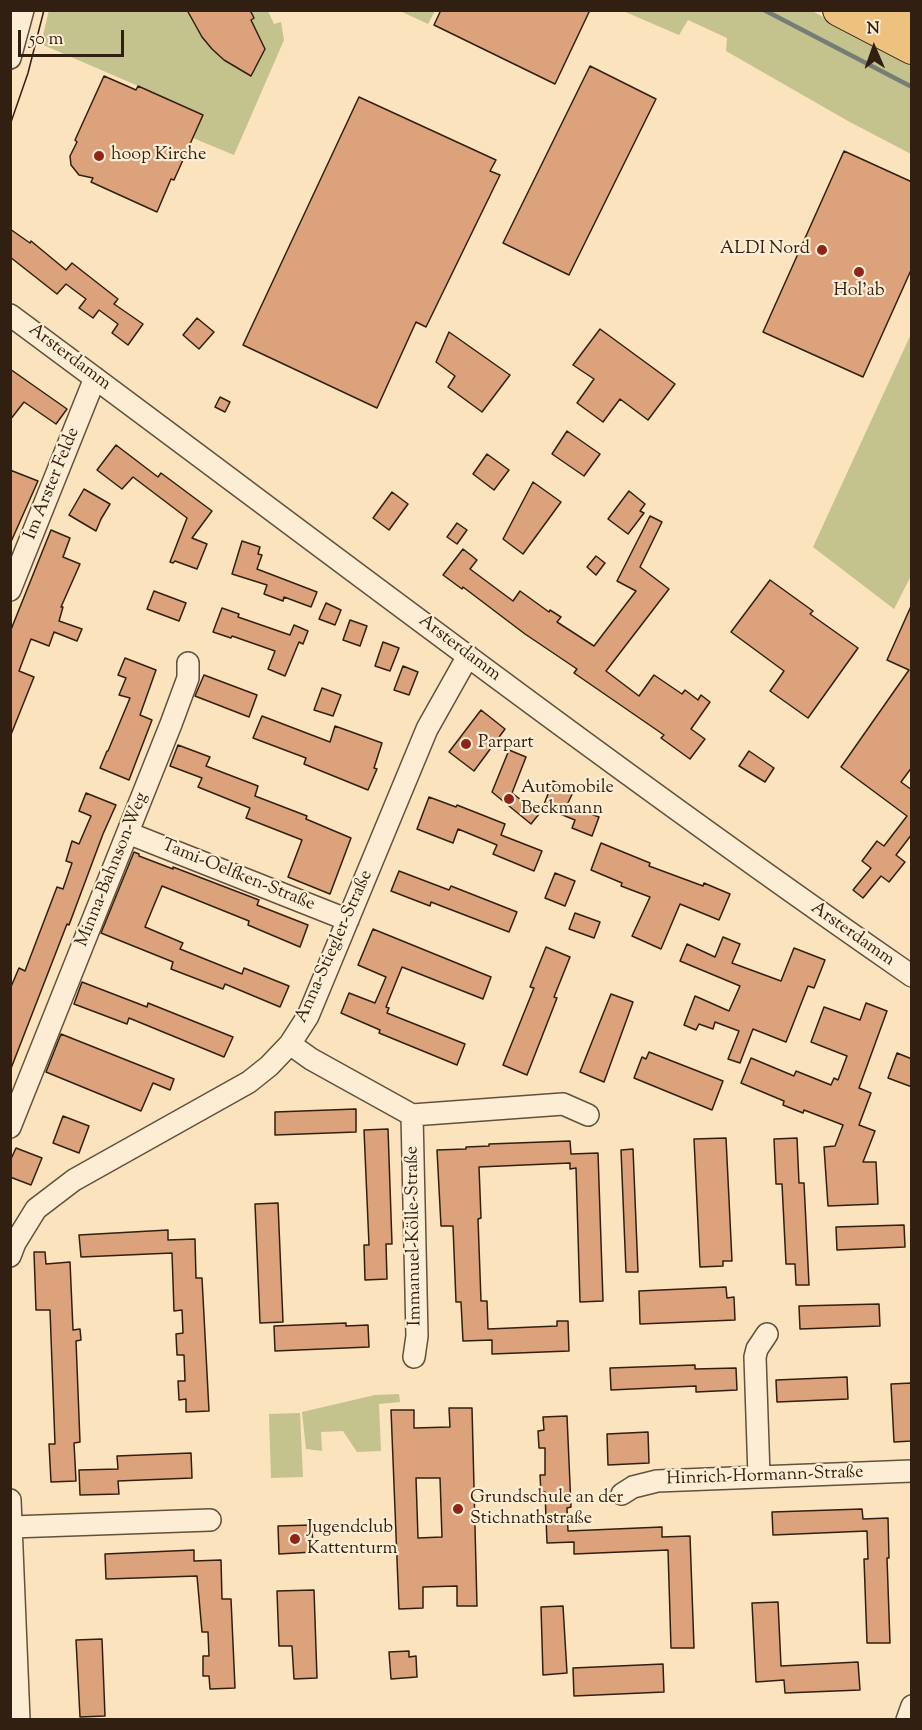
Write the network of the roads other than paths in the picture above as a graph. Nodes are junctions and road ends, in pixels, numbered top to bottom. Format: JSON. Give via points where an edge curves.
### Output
{"nodes":[{"id":1,"x":23,"y":10,"type":"edge"},
{"id":2,"x":839,"y":10,"type":"edge"},
{"id":3,"x":893,"y":10,"type":"edge"},
{"id":4,"x":912,"y":20,"type":"edge"},
{"id":5,"x":912,"y":48,"type":"edge"},
{"id":6,"x":10,"y":58,"type":"edge"},
{"id":7,"x":10,"y":315,"type":"edge"},
{"id":8,"x":95,"y":378,"type":"junction"},
{"id":9,"x":10,"y":590,"type":"edge"},
{"id":10,"x":468,"y":656,"type":"junction"},
{"id":11,"x":188,"y":663,"type":"dead end"},
{"id":12,"x":128,"y":833,"type":"junction"},
{"id":13,"x":348,"y":920,"type":"junction"},
{"id":14,"x":912,"y":976,"type":"edge"},
{"id":15,"x":290,"y":1044,"type":"junction"},
{"id":16,"x":412,"y":1115,"type":"junction"},
{"id":17,"x":588,"y":1115,"type":"dead end"},
{"id":18,"x":10,"y":1127,"type":"edge"},
{"id":19,"x":10,"y":1256,"type":"edge"},
{"id":20,"x":767,"y":1334,"type":"dead end"},
{"id":21,"x":414,"y":1357,"type":"dead end"},
{"id":22,"x":912,"y":1471,"type":"edge"},
{"id":23,"x":759,"y":1476,"type":"junction"},
{"id":24,"x":622,"y":1494,"type":"dead end"},
{"id":25,"x":10,"y":1500,"type":"edge"},
{"id":26,"x":210,"y":1520,"type":"dead end"},
{"id":27,"x":12,"y":1527,"type":"edge"},
{"id":28,"x":912,"y":1706,"type":"edge"},
{"id":29,"x":19,"y":1719,"type":"edge"},
{"id":30,"x":907,"y":1719,"type":"edge"}],
"edges":[{"from":1,"to":6,"type":"street"},
{"from":2,"to":5,"type":"highway"},
{"from":3,"to":4,"type":"highway"},
{"from":7,"to":8,"type":"street","name":"Arsterdamm"},
{"from":8,"to":9,"type":"street","name":"Im Arster Felde"},
{"from":8,"to":10,"type":"street","name":"Arsterdamm"},
{"from":10,"to":13,"type":"street","name":"Anna-Stiegler-Straße","via":[[427,729]]},
{"from":10,"to":14,"type":"street","name":"Arsterdamm","via":[[765,874]]},
{"from":11,"to":12,"type":"street","name":"Minna-Bahnson-Weg","via":[[188,678]]},
{"from":12,"to":13,"type":"street","name":"Tami-Oelfken-Straße"},
{"from":12,"to":18,"type":"street","name":"Minna-Bahnson-Weg"},
{"from":13,"to":15,"type":"street","name":"Anna-Stiegler-Straße","via":[[308,1016]]},
{"from":15,"to":16,"type":"street"},
{"from":15,"to":19,"type":"street","name":"Anna-Stiegler-Straße","via":[[249,1082],[74,1180],[36,1209]]},
{"from":16,"to":17,"type":"street","via":[[563,1104]]},
{"from":16,"to":21,"type":"street","name":"Immanuel-Kölle-Straße","via":[[417,1336]]},
{"from":20,"to":23,"type":"street","via":[[755,1357]]},
{"from":22,"to":23,"type":"street","name":"Hinrich-Hormann-Straße"},
{"from":23,"to":24,"type":"street","name":"Hinrich-Hormann-Straße","via":[[657,1481]]},
{"from":25,"to":27,"type":"street"},
{"from":26,"to":27,"type":"street"},
{"from":27,"to":29,"type":"street"},
{"from":28,"to":30,"type":"street"}]}
